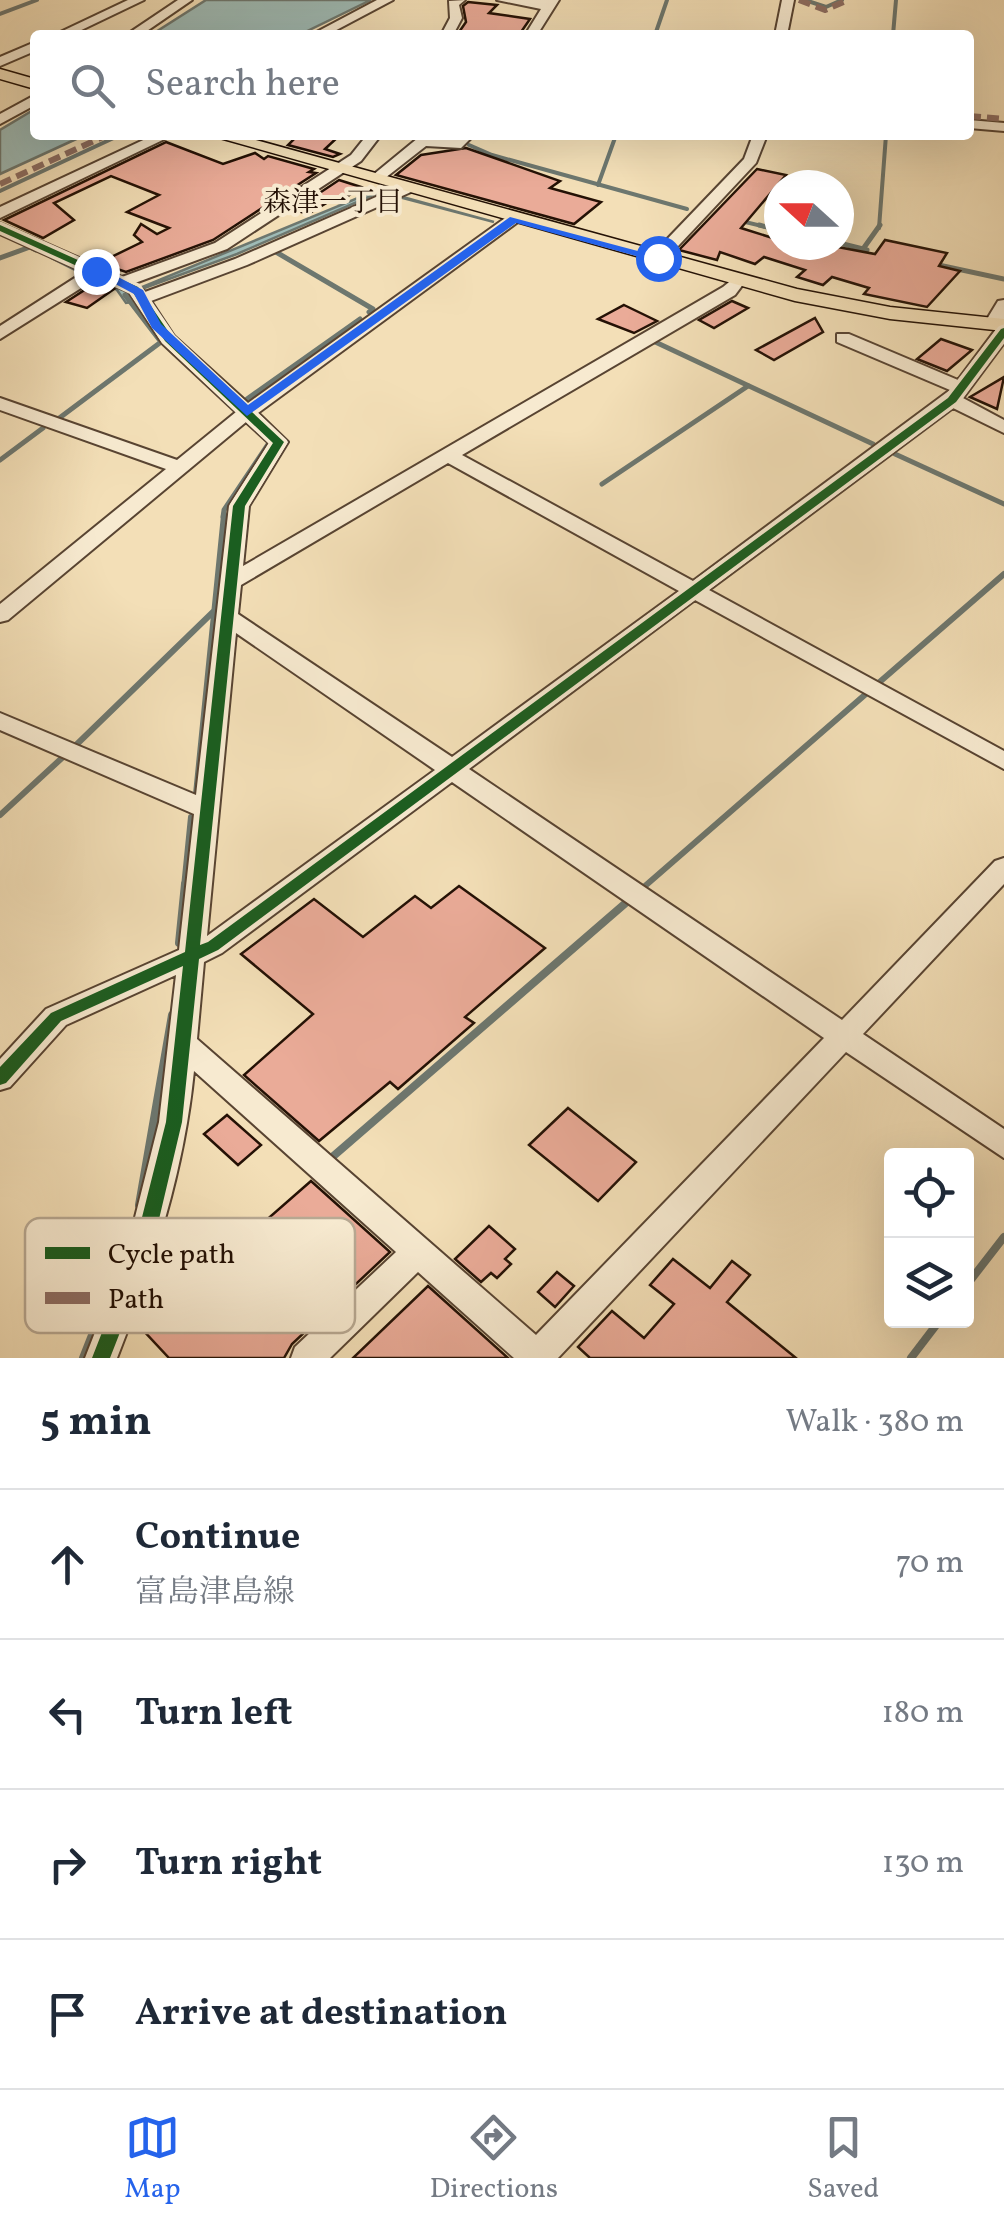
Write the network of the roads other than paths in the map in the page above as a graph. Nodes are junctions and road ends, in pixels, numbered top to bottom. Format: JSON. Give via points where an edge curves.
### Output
{"nodes":[{"id":1,"x":138,"y":0,"type":"edge"},
{"id":2,"x":186,"y":0,"type":"edge"},
{"id":3,"x":386,"y":0,"type":"edge"},
{"id":4,"x":459,"y":0,"type":"edge"},
{"id":5,"x":503,"y":0,"type":"edge"},
{"id":6,"x":788,"y":0,"type":"edge"},
{"id":7,"x":551,"y":3,"type":"edge"},
{"id":8,"x":71,"y":30,"type":"edge"},
{"id":9,"x":140,"y":30,"type":"edge"},
{"id":10,"x":328,"y":30,"type":"edge"},
{"id":11,"x":449,"y":30,"type":"edge"},
{"id":12,"x":534,"y":30,"type":"edge"},
{"id":13,"x":783,"y":30,"type":"edge"},
{"id":14,"x":30,"y":48,"type":"edge"},
{"id":15,"x":0,"y":62,"type":"edge"},
{"id":16,"x":0,"y":74,"type":"edge"},
{"id":17,"x":30,"y":83,"type":"edge"},
{"id":18,"x":30,"y":102,"type":"edge"},
{"id":19,"x":0,"y":120,"type":"edge"},
{"id":20,"x":974,"y":124,"type":"edge"},
{"id":21,"x":1004,"y":127,"type":"edge"},
{"id":22,"x":155,"y":140,"type":"edge"},
{"id":23,"x":236,"y":140,"type":"edge"},
{"id":24,"x":370,"y":140,"type":"edge"},
{"id":25,"x":464,"y":140,"type":"edge"},
{"id":26,"x":758,"y":140,"type":"edge"},
{"id":27,"x":340,"y":169,"type":"junction"},
{"id":28,"x":375,"y":180,"type":"junction"},
{"id":29,"x":396,"y":193,"type":"junction"},
{"id":30,"x":0,"y":213,"type":"edge"},
{"id":31,"x":514,"y":219,"type":"junction"},
{"id":32,"x":0,"y":228,"type":"edge"},
{"id":33,"x":658,"y":258,"type":"junction"},
{"id":34,"x":96,"y":271,"type":"junction"},
{"id":35,"x":739,"y":280,"type":"junction"},
{"id":36,"x":135,"y":290,"type":"junction"},
{"id":37,"x":1004,"y":306,"type":"edge"},
{"id":38,"x":1000,"y":327,"type":"edge"},
{"id":39,"x":0,"y":334,"type":"edge"},
{"id":40,"x":843,"y":338,"type":"dead end"},
{"id":41,"x":956,"y":394,"type":"junction"},
{"id":42,"x":0,"y":404,"type":"edge"},
{"id":43,"x":247,"y":412,"type":"junction"},
{"id":44,"x":1004,"y":427,"type":"edge"},
{"id":45,"x":448,"y":455,"type":"junction"},
{"id":46,"x":181,"y":468,"type":"junction"},
{"id":47,"x":229,"y":584,"type":"junction"},
{"id":48,"x":694,"y":590,"type":"junction"},
{"id":49,"x":226,"y":615,"type":"junction"},
{"id":50,"x":0,"y":616,"type":"edge"},
{"id":51,"x":0,"y":721,"type":"edge"},
{"id":52,"x":1004,"y":761,"type":"edge"},
{"id":53,"x":451,"y":770,"type":"junction"},
{"id":54,"x":208,"y":810,"type":"junction"},
{"id":55,"x":1004,"y":868,"type":"edge"},
{"id":56,"x":191,"y":957,"type":"junction"},
{"id":57,"x":844,"y":1037,"type":"junction"},
{"id":58,"x":182,"y":1043,"type":"junction"},
{"id":59,"x":0,"y":1078,"type":"edge"},
{"id":60,"x":1004,"y":1146,"type":"edge"},
{"id":61,"x":151,"y":1218,"type":"edge"},
{"id":62,"x":417,"y":1252,"type":"junction"},
{"id":63,"x":355,"y":1312,"type":"edge"},
{"id":64,"x":110,"y":1333,"type":"edge"},
{"id":65,"x":334,"y":1333,"type":"edge"},
{"id":66,"x":100,"y":1358,"type":"edge"},
{"id":67,"x":308,"y":1358,"type":"edge"},
{"id":68,"x":537,"y":1358,"type":"edge"}],
"edges":[{"from":1,"to":8,"type":"street"},
{"from":2,"to":9,"type":"street"},
{"from":3,"to":10,"type":"street"},
{"from":4,"to":11,"type":"street"},
{"from":5,"to":7,"type":"street"},
{"from":6,"to":13,"type":"street"},
{"from":7,"to":12,"type":"street"},
{"from":14,"to":15,"type":"street"},
{"from":16,"to":17,"type":"main road"},
{"from":18,"to":19,"type":"street"},
{"from":20,"to":21,"type":"street"},
{"from":22,"to":30,"type":"street"},
{"from":23,"to":27,"type":"main road"},
{"from":24,"to":27,"type":"street"},
{"from":25,"to":28,"type":"street","via":[[423,141]]},
{"from":26,"to":33,"type":"street","via":[[751,160]]},
{"from":27,"to":28,"type":"main road"},
{"from":27,"to":36,"type":"street","via":[[221,246]]},
{"from":28,"to":29,"type":"main road"},
{"from":29,"to":31,"type":"main road"},
{"from":29,"to":36,"type":"street","via":[[241,262]]},
{"from":31,"to":33,"type":"main road"},
{"from":31,"to":43,"type":"street"},
{"from":32,"to":34,"type":"street"},
{"from":33,"to":35,"type":"main road"},
{"from":34,"to":36,"type":"street"},
{"from":34,"to":39,"type":"street"},
{"from":35,"to":38,"type":"main road","via":[[836,304]]},
{"from":35,"to":45,"type":"street"},
{"from":36,"to":43,"type":"street","via":[[156,326]]},
{"from":37,"to":38,"type":"street"},
{"from":38,"to":41,"type":"street"},
{"from":40,"to":41,"type":"street"},
{"from":41,"to":44,"type":"street"},
{"from":41,"to":48,"type":"street"},
{"from":42,"to":46,"type":"street"},
{"from":43,"to":46,"type":"street"},
{"from":43,"to":47,"type":"street","via":[[279,442],[239,506]]},
{"from":45,"to":47,"type":"street"},
{"from":45,"to":48,"type":"street"},
{"from":46,"to":50,"type":"street"},
{"from":47,"to":49,"type":"street"},
{"from":48,"to":52,"type":"street"},
{"from":48,"to":53,"type":"street"},
{"from":49,"to":53,"type":"street"},
{"from":49,"to":54,"type":"street"},
{"from":51,"to":54,"type":"street"},
{"from":53,"to":56,"type":"street"},
{"from":53,"to":57,"type":"street"},
{"from":54,"to":56,"type":"street"},
{"from":55,"to":57,"type":"street"},
{"from":56,"to":58,"type":"street"},
{"from":56,"to":59,"type":"street","via":[[56,1018]]},
{"from":57,"to":60,"type":"street"},
{"from":57,"to":68,"type":"street"},
{"from":58,"to":61,"type":"street","via":[[174,1122]]},
{"from":58,"to":62,"type":"street"},
{"from":62,"to":63,"type":"street"},
{"from":62,"to":68,"type":"street"},
{"from":64,"to":66,"type":"street"},
{"from":65,"to":67,"type":"street"}]}
